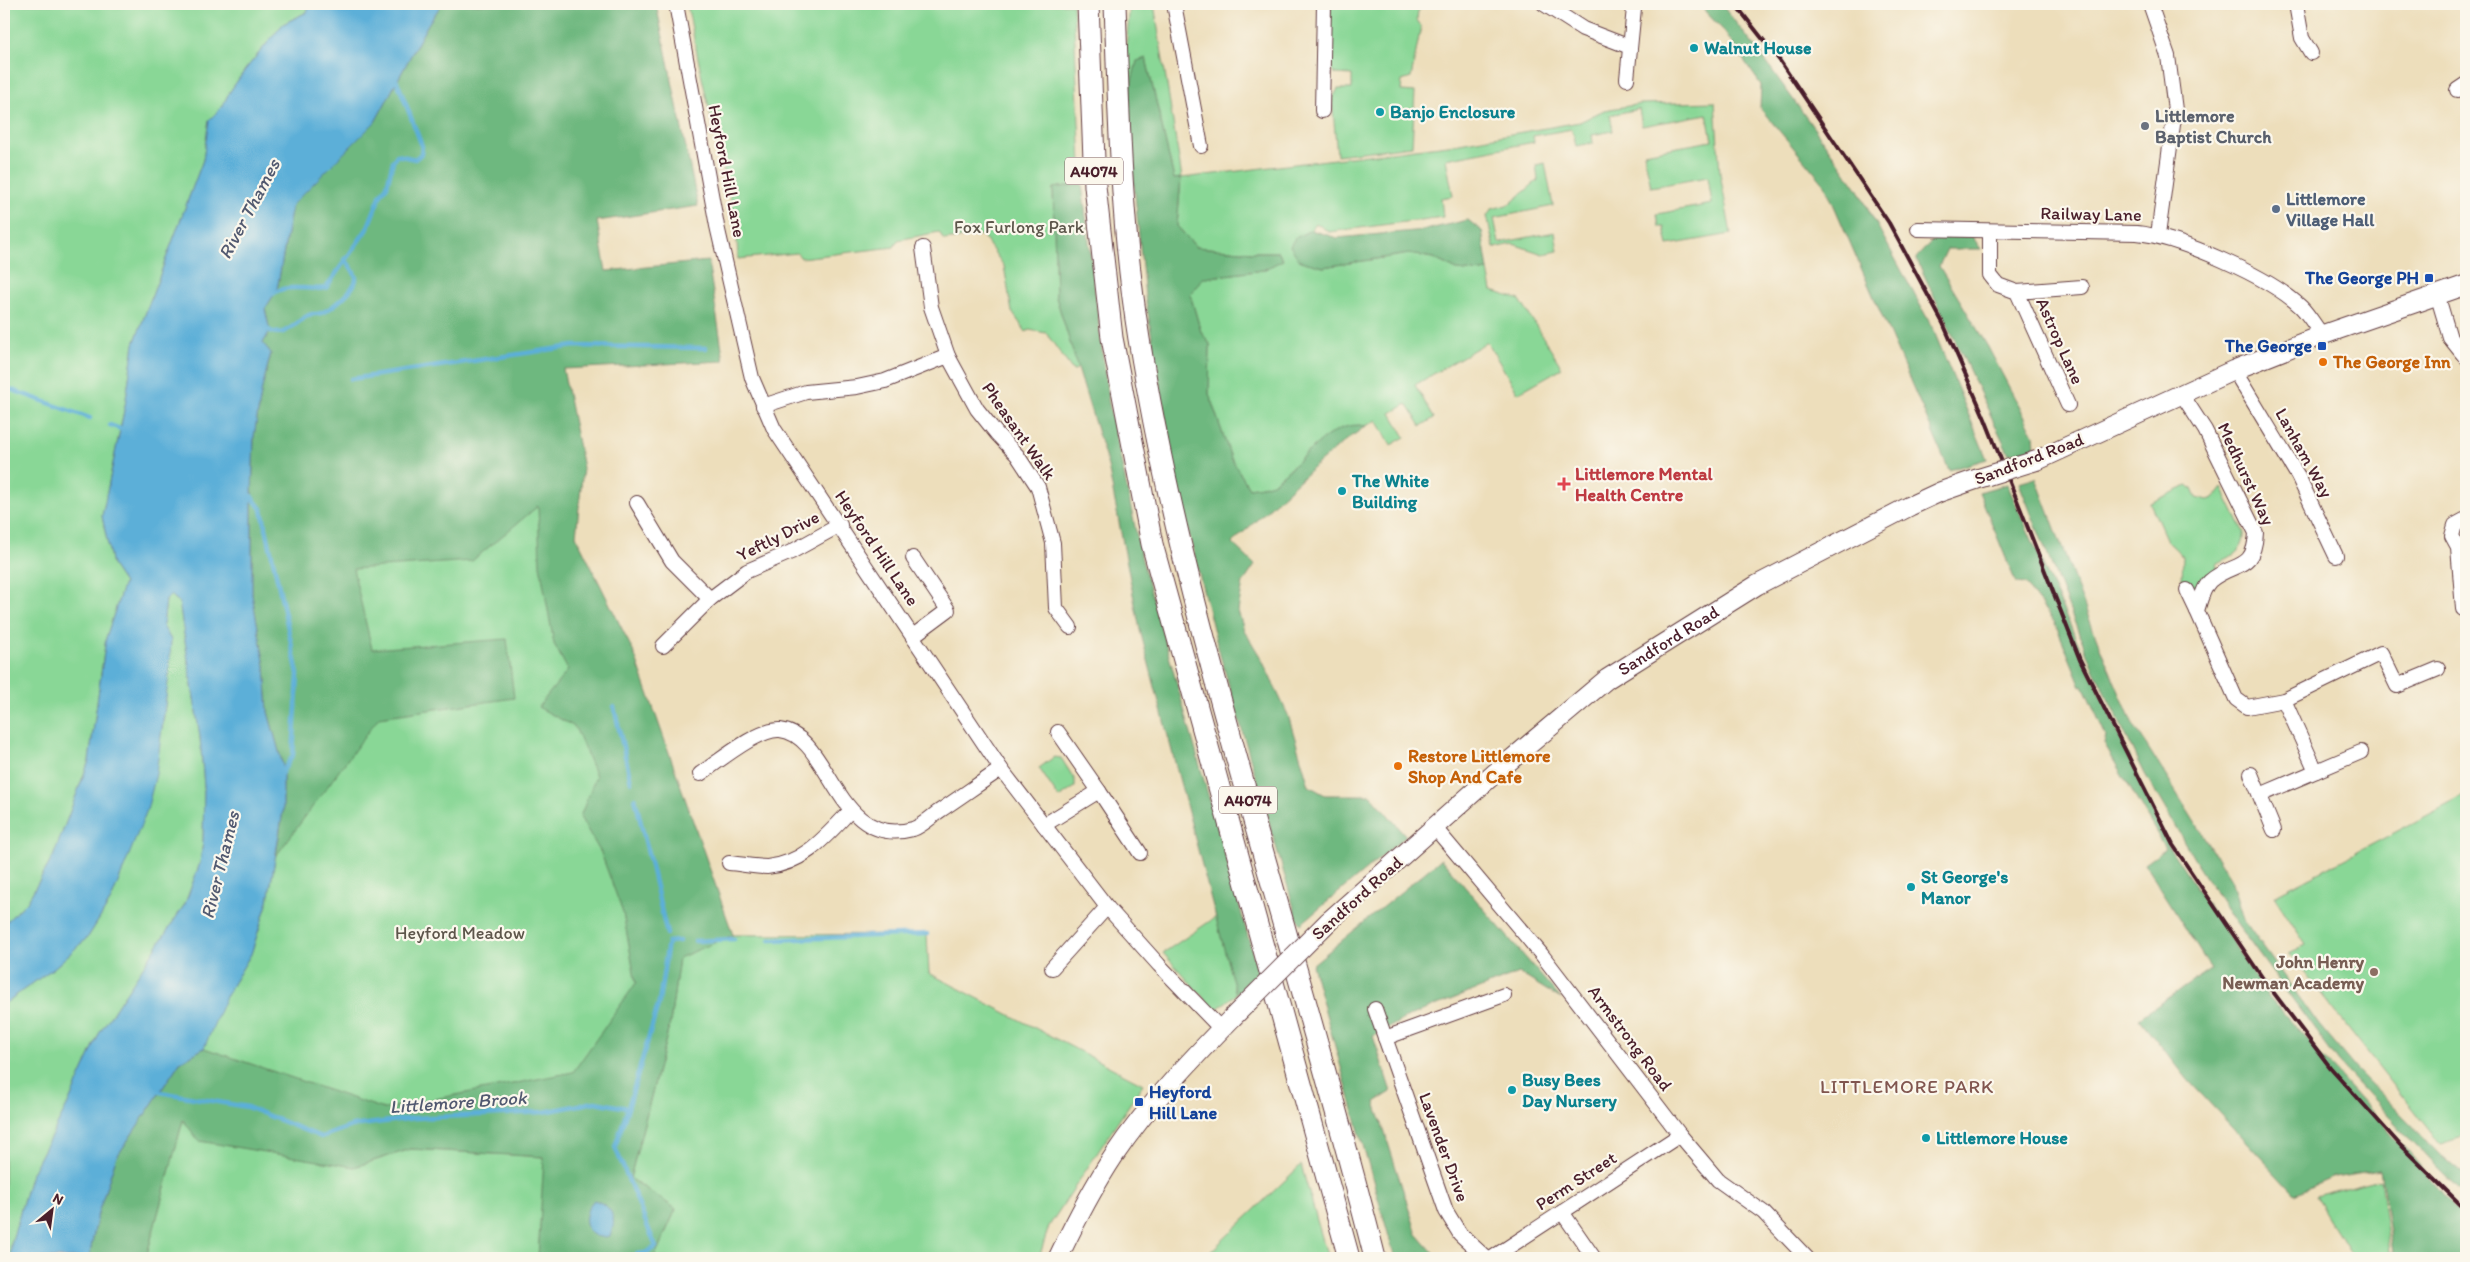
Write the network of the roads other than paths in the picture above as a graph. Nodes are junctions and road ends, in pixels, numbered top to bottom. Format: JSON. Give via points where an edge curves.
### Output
{"nodes":[{"id":1,"x":676,"y":4,"type":"edge"},
{"id":2,"x":1088,"y":4,"type":"edge"},
{"id":3,"x":1115,"y":4,"type":"edge"},
{"id":4,"x":1174,"y":4,"type":"edge"},
{"id":5,"x":1324,"y":4,"type":"edge"},
{"id":6,"x":1544,"y":4,"type":"edge"},
{"id":7,"x":2150,"y":4,"type":"edge"},
{"id":8,"x":2296,"y":4,"type":"edge"},
{"id":9,"x":1634,"y":8,"type":"dead end"},
{"id":10,"x":1630,"y":47,"type":"junction"},
{"id":11,"x":2311,"y":53,"type":"dead end"},
{"id":12,"x":1627,"y":79,"type":"dead end"},
{"id":13,"x":1322,"y":112,"type":"dead end"},
{"id":14,"x":1201,"y":146,"type":"dead end"},
{"id":15,"x":1918,"y":229,"type":"dead end"},
{"id":16,"x":1990,"y":231,"type":"junction"},
{"id":17,"x":2158,"y":235,"type":"junction"},
{"id":18,"x":923,"y":248,"type":"dead end"},
{"id":19,"x":2466,"y":285,"type":"edge"},
{"id":20,"x":2082,"y":287,"type":"dead end"},
{"id":21,"x":2017,"y":292,"type":"junction"},
{"id":22,"x":2437,"y":294,"type":"junction"},
{"id":23,"x":2322,"y":335,"type":"junction"},
{"id":24,"x":948,"y":356,"type":"junction"},
{"id":25,"x":2466,"y":358,"type":"edge"},
{"id":26,"x":2234,"y":370,"type":"junction"},
{"id":27,"x":2181,"y":393,"type":"junction"},
{"id":28,"x":2068,"y":405,"type":"dead end"},
{"id":29,"x":763,"y":406,"type":"junction"},
{"id":30,"x":637,"y":503,"type":"dead end"},
{"id":31,"x":2466,"y":519,"type":"edge"},
{"id":32,"x":840,"y":525,"type":"junction"},
{"id":33,"x":2336,"y":556,"type":"dead end"},
{"id":34,"x":913,"y":558,"type":"dead end"},
{"id":35,"x":2187,"y":590,"type":"dead end"},
{"id":36,"x":710,"y":599,"type":"junction"},
{"id":37,"x":2463,"y":609,"type":"dead end"},
{"id":38,"x":2197,"y":611,"type":"junction"},
{"id":39,"x":1070,"y":627,"type":"dead end"},
{"id":40,"x":913,"y":636,"type":"junction"},
{"id":41,"x":663,"y":646,"type":"dead end"},
{"id":42,"x":2438,"y":669,"type":"dead end"},
{"id":43,"x":2284,"y":700,"type":"junction"},
{"id":44,"x":1058,"y":732,"type":"dead end"},
{"id":45,"x":2362,"y":752,"type":"dead end"},
{"id":46,"x":1001,"y":769,"type":"junction"},
{"id":47,"x":2316,"y":771,"type":"junction"},
{"id":48,"x":700,"y":774,"type":"dead end"},
{"id":49,"x":2251,"y":774,"type":"dead end"},
{"id":50,"x":1099,"y":791,"type":"junction"},
{"id":51,"x":2260,"y":795,"type":"junction"},
{"id":52,"x":851,"y":810,"type":"junction"},
{"id":53,"x":1044,"y":825,"type":"junction"},
{"id":54,"x":1435,"y":828,"type":"junction"},
{"id":55,"x":2274,"y":830,"type":"dead end"},
{"id":56,"x":1140,"y":852,"type":"dead end"},
{"id":57,"x":729,"y":863,"type":"dead end"},
{"id":58,"x":1107,"y":906,"type":"junction"},
{"id":59,"x":1052,"y":968,"type":"dead end"},
{"id":60,"x":1504,"y":994,"type":"dead end"},
{"id":61,"x":1375,"y":1009,"type":"dead end"},
{"id":62,"x":1227,"y":1024,"type":"junction"},
{"id":63,"x":1385,"y":1038,"type":"junction"},
{"id":64,"x":1680,"y":1135,"type":"junction"},
{"id":65,"x":1562,"y":1212,"type":"junction"},
{"id":66,"x":1058,"y":1258,"type":"edge"},
{"id":67,"x":1349,"y":1258,"type":"edge"},
{"id":68,"x":1375,"y":1258,"type":"edge"},
{"id":69,"x":1486,"y":1258,"type":"edge"},
{"id":70,"x":1492,"y":1258,"type":"edge"},
{"id":71,"x":1594,"y":1258,"type":"edge"},
{"id":72,"x":1807,"y":1258,"type":"edge"}],
"edges":[{"from":1,"to":29,"type":"street","name":"Heyford Hill Lane","via":[[717,226],[752,378]]},
{"from":2,"to":67,"type":"main road","number":"A4074","via":[[1095,186],[1112,338],[1152,544]]},
{"from":3,"to":68,"type":"main road","number":"A4074","via":[[1121,178],[1138,328],[1176,529],[1220,700],[1343,1133]]},
{"from":4,"to":14,"type":"street"},
{"from":5,"to":13,"type":"street"},
{"from":6,"to":10,"type":"street","via":[[1583,29]]},
{"from":7,"to":17,"type":"street","via":[[2168,56],[2173,85],[2173,128]]},
{"from":8,"to":11,"type":"street","via":[[2302,38]]},
{"from":9,"to":10,"type":"street"},
{"from":10,"to":12,"type":"street"},
{"from":15,"to":16,"type":"street","name":"Railway Lane"},
{"from":16,"to":17,"type":"street","name":"Railway Lane"},
{"from":16,"to":21,"type":"street","name":"Astrop Lane","via":[[1990,275],[1998,284]]},
{"from":17,"to":23,"type":"street","name":"Railway Lane","via":[[2254,275],[2280,290],[2301,308]]},
{"from":18,"to":24,"type":"street","name":"Pheasant Walk","via":[[931,307]]},
{"from":19,"to":22,"type":"street","name":"Sandford Road"},
{"from":20,"to":21,"type":"street","name":"Astrop Lane"},
{"from":21,"to":28,"type":"street","name":"Astrop Lane"},
{"from":22,"to":23,"type":"street","name":"Sandford Road"},
{"from":22,"to":25,"type":"street","via":[[2450,338]]},
{"from":23,"to":26,"type":"street","name":"Sandford Road"},
{"from":24,"to":29,"type":"street","via":[[885,381],[806,392]]},
{"from":24,"to":39,"type":"street","name":"Pheasant Walk","via":[[977,409],[1017,455],[1038,487],[1053,543],[1056,608]]},
{"from":26,"to":27,"type":"street","name":"Sandford Road"},
{"from":26,"to":33,"type":"street","name":"Lanham Way","via":[[2298,476]]},
{"from":27,"to":38,"type":"street","name":"Medhurst Way","via":[[2206,430],[2256,533],[2249,560],[2210,582]]},
{"from":27,"to":54,"type":"street","name":"Sandford Road","bridge":true,"via":[[2038,460],[1940,492],[1757,585],[1607,678]]},
{"from":29,"to":32,"type":"street","name":"Heyford Hill Lane","via":[[774,429]]},
{"from":30,"to":36,"type":"street","via":[[672,561]]},
{"from":31,"to":37,"type":"street","via":[[2455,525],[2452,536],[2458,547]]},
{"from":32,"to":36,"type":"street","name":"Yeftly Drive","via":[[791,552],[747,570]]},
{"from":32,"to":40,"type":"street","name":"Heyford Hill Lane"},
{"from":34,"to":40,"type":"street","via":[[948,610]]},
{"from":35,"to":38,"type":"street"},
{"from":36,"to":41,"type":"street","name":"Yeftly Drive"},
{"from":38,"to":43,"type":"street","via":[[2236,699],[2247,707]]},
{"from":40,"to":46,"type":"street","name":"Heyford Hill Lane"},
{"from":42,"to":43,"type":"street","via":[[2397,686],[2381,653]]},
{"from":43,"to":47,"type":"street"},
{"from":44,"to":50,"type":"street"},
{"from":45,"to":47,"type":"street"},
{"from":46,"to":52,"type":"street","via":[[915,828],[890,832],[873,828]]},
{"from":46,"to":53,"type":"street","name":"Heyford Hill Lane"},
{"from":47,"to":51,"type":"street"},
{"from":48,"to":52,"type":"street","via":[[761,734],[779,730],[801,739]]},
{"from":49,"to":51,"type":"street"},
{"from":50,"to":53,"type":"street"},
{"from":50,"to":56,"type":"street"},
{"from":51,"to":55,"type":"street"},
{"from":52,"to":57,"type":"street","via":[[814,849],[790,861],[767,867]]},
{"from":53,"to":58,"type":"street","name":"Heyford Hill Lane"},
{"from":54,"to":62,"type":"street","name":"Sandford Road","bridge":true,"via":[[1329,921]]},
{"from":54,"to":64,"type":"street","name":"Armstrong Road","via":[[1542,955]]},
{"from":58,"to":59,"type":"street"},
{"from":58,"to":62,"type":"street","name":"Heyford Hill Lane","via":[[1158,965]]},
{"from":60,"to":63,"type":"street"},
{"from":61,"to":63,"type":"street","name":"Lavender Drive"},
{"from":62,"to":66,"type":"street","name":"Sandford Road","via":[[1151,1106],[1115,1154],[1079,1214]]},
{"from":63,"to":69,"type":"street","name":"Lavender Drive","via":[[1446,1211],[1460,1234]]},
{"from":64,"to":65,"type":"street","name":"Perm Street"},
{"from":64,"to":72,"type":"street","name":"Armstrong Road","via":[[1718,1180],[1764,1212]]},
{"from":65,"to":70,"type":"street","name":"Perm Street"},
{"from":65,"to":71,"type":"street"}]}
